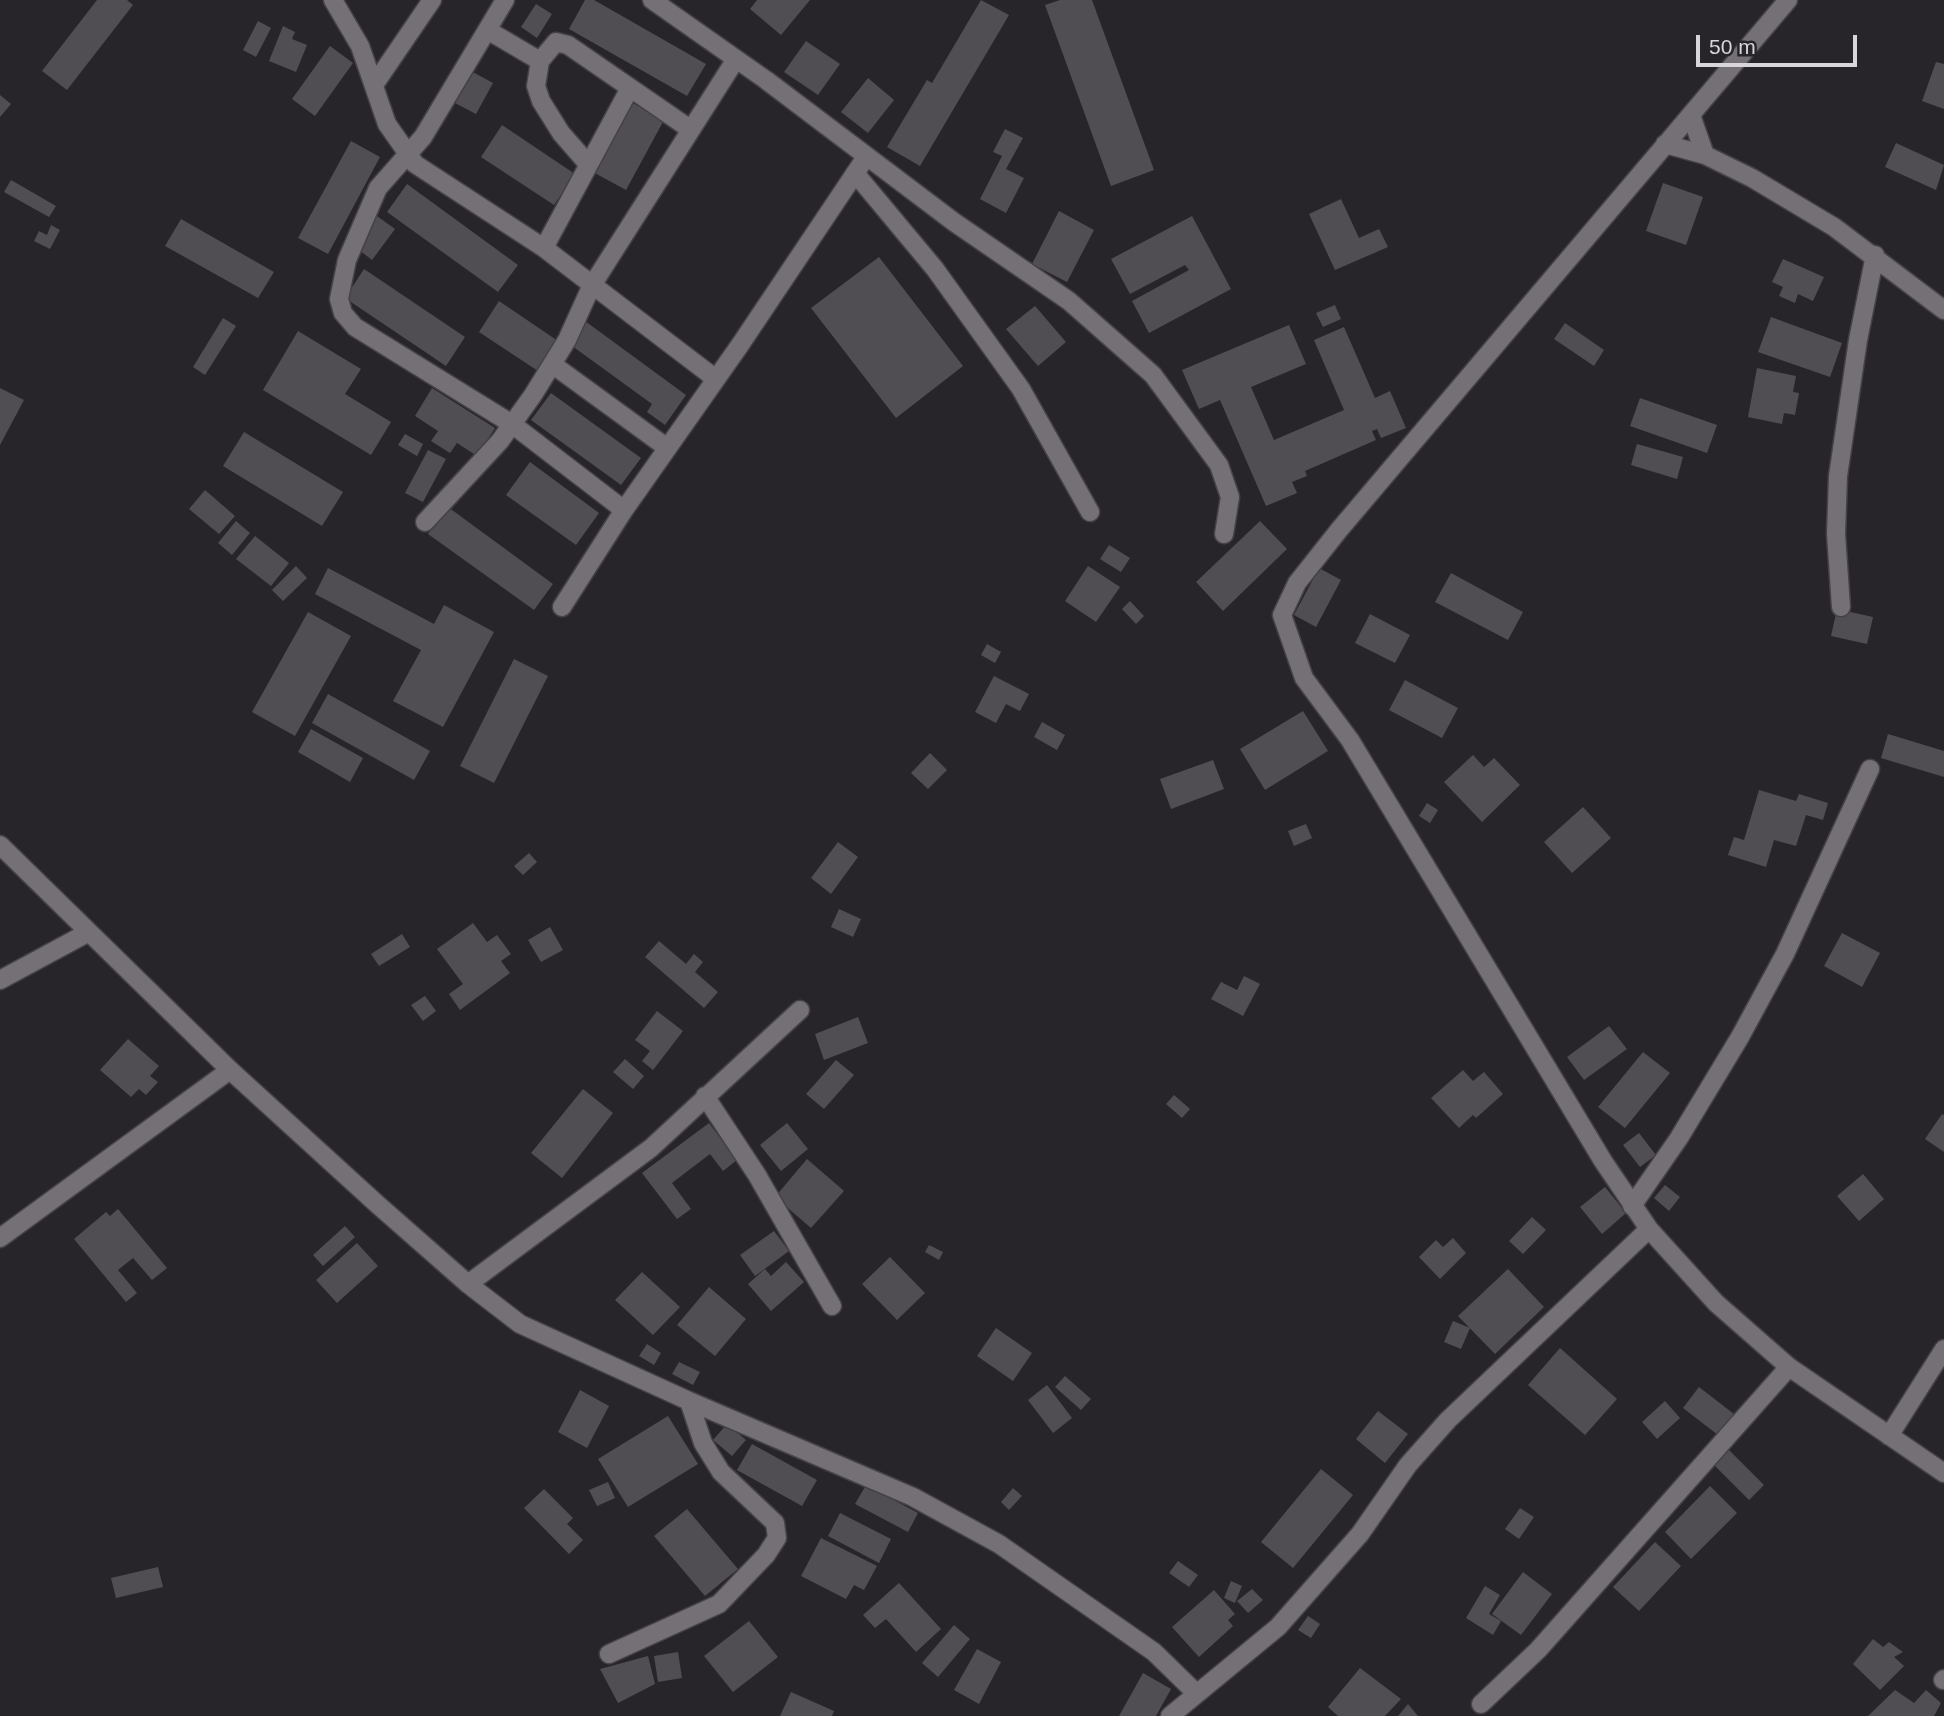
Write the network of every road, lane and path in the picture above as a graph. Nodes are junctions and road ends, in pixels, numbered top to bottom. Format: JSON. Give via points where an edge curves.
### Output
{"nodes":[{"id":1,"x":333,"y":0,"type":"edge"},
{"id":2,"x":432,"y":0,"type":"edge"},
{"id":3,"x":505,"y":0,"type":"edge"},
{"id":4,"x":652,"y":0,"type":"edge"},
{"id":5,"x":1788,"y":0,"type":"edge"},
{"id":6,"x":489,"y":31,"type":"junction"},
{"id":7,"x":736,"y":59,"type":"junction"},
{"id":8,"x":540,"y":61,"type":"junction"},
{"id":9,"x":374,"y":85,"type":"junction"},
{"id":10,"x":630,"y":88,"type":"junction"},
{"id":11,"x":1691,"y":116,"type":"junction"},
{"id":12,"x":690,"y":129,"type":"junction"},
{"id":13,"x":1665,"y":144,"type":"junction"},
{"id":14,"x":1705,"y":155,"type":"junction"},
{"id":15,"x":407,"y":156,"type":"junction"},
{"id":16,"x":866,"y":157,"type":"junction"},
{"id":17,"x":587,"y":164,"type":"junction"},
{"id":18,"x":855,"y":173,"type":"junction"},
{"id":19,"x":544,"y":248,"type":"junction"},
{"id":20,"x":1875,"y":255,"type":"junction"},
{"id":21,"x":592,"y":287,"type":"junction"},
{"id":22,"x":1944,"y":310,"type":"edge"},
{"id":23,"x":552,"y":364,"type":"junction"},
{"id":24,"x":716,"y":379,"type":"junction"},
{"id":25,"x":512,"y":424,"type":"junction"},
{"id":26,"x":666,"y":447,"type":"junction"},
{"id":27,"x":624,"y":510,"type":"junction"},
{"id":28,"x":1090,"y":512,"type":"dead end"},
{"id":29,"x":425,"y":522,"type":"dead end"},
{"id":30,"x":1224,"y":534,"type":"dead end"},
{"id":31,"x":562,"y":607,"type":"dead end"},
{"id":32,"x":1841,"y":607,"type":"dead end"},
{"id":33,"x":1870,"y":769,"type":"dead end"},
{"id":34,"x":0,"y":845,"type":"edge"},
{"id":35,"x":89,"y":932,"type":"junction"},
{"id":36,"x":0,"y":980,"type":"edge"},
{"id":37,"x":800,"y":1010,"type":"dead end"},
{"id":38,"x":230,"y":1070,"type":"junction"},
{"id":39,"x":705,"y":1096,"type":"junction"},
{"id":40,"x":1632,"y":1206,"type":"junction"},
{"id":41,"x":1648,"y":1229,"type":"junction"},
{"id":42,"x":0,"y":1238,"type":"edge"},
{"id":43,"x":468,"y":1284,"type":"junction"},
{"id":44,"x":832,"y":1306,"type":"dead end"},
{"id":45,"x":1944,"y":1349,"type":"edge"},
{"id":46,"x":1789,"y":1367,"type":"junction"},
{"id":47,"x":689,"y":1401,"type":"junction"},
{"id":48,"x":1889,"y":1436,"type":"junction"},
{"id":49,"x":1944,"y":1472,"type":"edge"},
{"id":50,"x":609,"y":1654,"type":"dead end"},
{"id":51,"x":1196,"y":1693,"type":"junction"},
{"id":52,"x":1481,"y":1704,"type":"dead end"},
{"id":53,"x":1170,"y":1716,"type":"edge"}],
"edges":[{"from":1,"to":9,"type":"street","via":[[360,46]]},
{"from":2,"to":9,"type":"street"},
{"from":3,"to":6,"type":"street"},
{"from":4,"to":7,"type":"street"},
{"from":5,"to":11,"type":"street"},
{"from":6,"to":8,"type":"street"},
{"from":6,"to":15,"type":"street"},
{"from":7,"to":12,"type":"street"},
{"from":7,"to":16,"type":"street"},
{"from":8,"to":10,"type":"street","via":[[555,42],[561,42]]},
{"from":8,"to":17,"type":"street","via":[[536,86],[541,100]]},
{"from":9,"to":15,"type":"street","via":[[387,124]]},
{"from":10,"to":12,"type":"street"},
{"from":10,"to":17,"type":"street"},
{"from":11,"to":13,"type":"street"},
{"from":11,"to":14,"type":"street"},
{"from":12,"to":21,"type":"street"},
{"from":13,"to":14,"type":"street"},
{"from":13,"to":40,"type":"street","via":[[1339,530],[1297,583],[1282,615],[1304,678],[1350,740]]},
{"from":14,"to":20,"type":"street","via":[[1775,192]]},
{"from":15,"to":19,"type":"street"},
{"from":15,"to":25,"type":"street","via":[[378,188],[362,220],[339,299],[343,313],[355,327]]},
{"from":16,"to":18,"type":"street"},
{"from":16,"to":30,"type":"street","via":[[1069,301],[1153,375],[1219,465],[1230,497]]},
{"from":17,"to":19,"type":"street"},
{"from":18,"to":24,"type":"street"},
{"from":18,"to":28,"type":"street","via":[[935,269],[1021,389]]},
{"from":19,"to":21,"type":"street"},
{"from":20,"to":22,"type":"street"},
{"from":20,"to":32,"type":"street","via":[[1838,476]]},
{"from":21,"to":23,"type":"street"},
{"from":21,"to":24,"type":"street"},
{"from":23,"to":25,"type":"street"},
{"from":23,"to":26,"type":"street"},
{"from":24,"to":26,"type":"street"},
{"from":25,"to":27,"type":"street"},
{"from":25,"to":29,"type":"street"},
{"from":26,"to":27,"type":"street"},
{"from":27,"to":31,"type":"street"},
{"from":33,"to":40,"type":"street","via":[[1785,954],[1740,1037]]},
{"from":34,"to":35,"type":"street"},
{"from":35,"to":36,"type":"street"},
{"from":35,"to":38,"type":"street"},
{"from":37,"to":39,"type":"street"},
{"from":38,"to":42,"type":"street"},
{"from":38,"to":43,"type":"street"},
{"from":39,"to":43,"type":"street","via":[[651,1148]]},
{"from":39,"to":44,"type":"street","via":[[757,1175]]},
{"from":40,"to":41,"type":"street"},
{"from":41,"to":46,"type":"street","via":[[1716,1303]]},
{"from":41,"to":51,"type":"street","via":[[1448,1420],[1408,1465],[1360,1534],[1278,1627]]},
{"from":43,"to":47,"type":"street","via":[[520,1324]]},
{"from":45,"to":48,"type":"street"},
{"from":46,"to":48,"type":"street"},
{"from":46,"to":52,"type":"street","via":[[1538,1650]]},
{"from":47,"to":50,"type":"street","via":[[715,1463],[775,1523],[777,1538],[719,1604]]},
{"from":47,"to":51,"type":"street","via":[[913,1497],[999,1544],[1154,1652]]},
{"from":48,"to":49,"type":"street"},
{"from":51,"to":53,"type":"street"}]}
